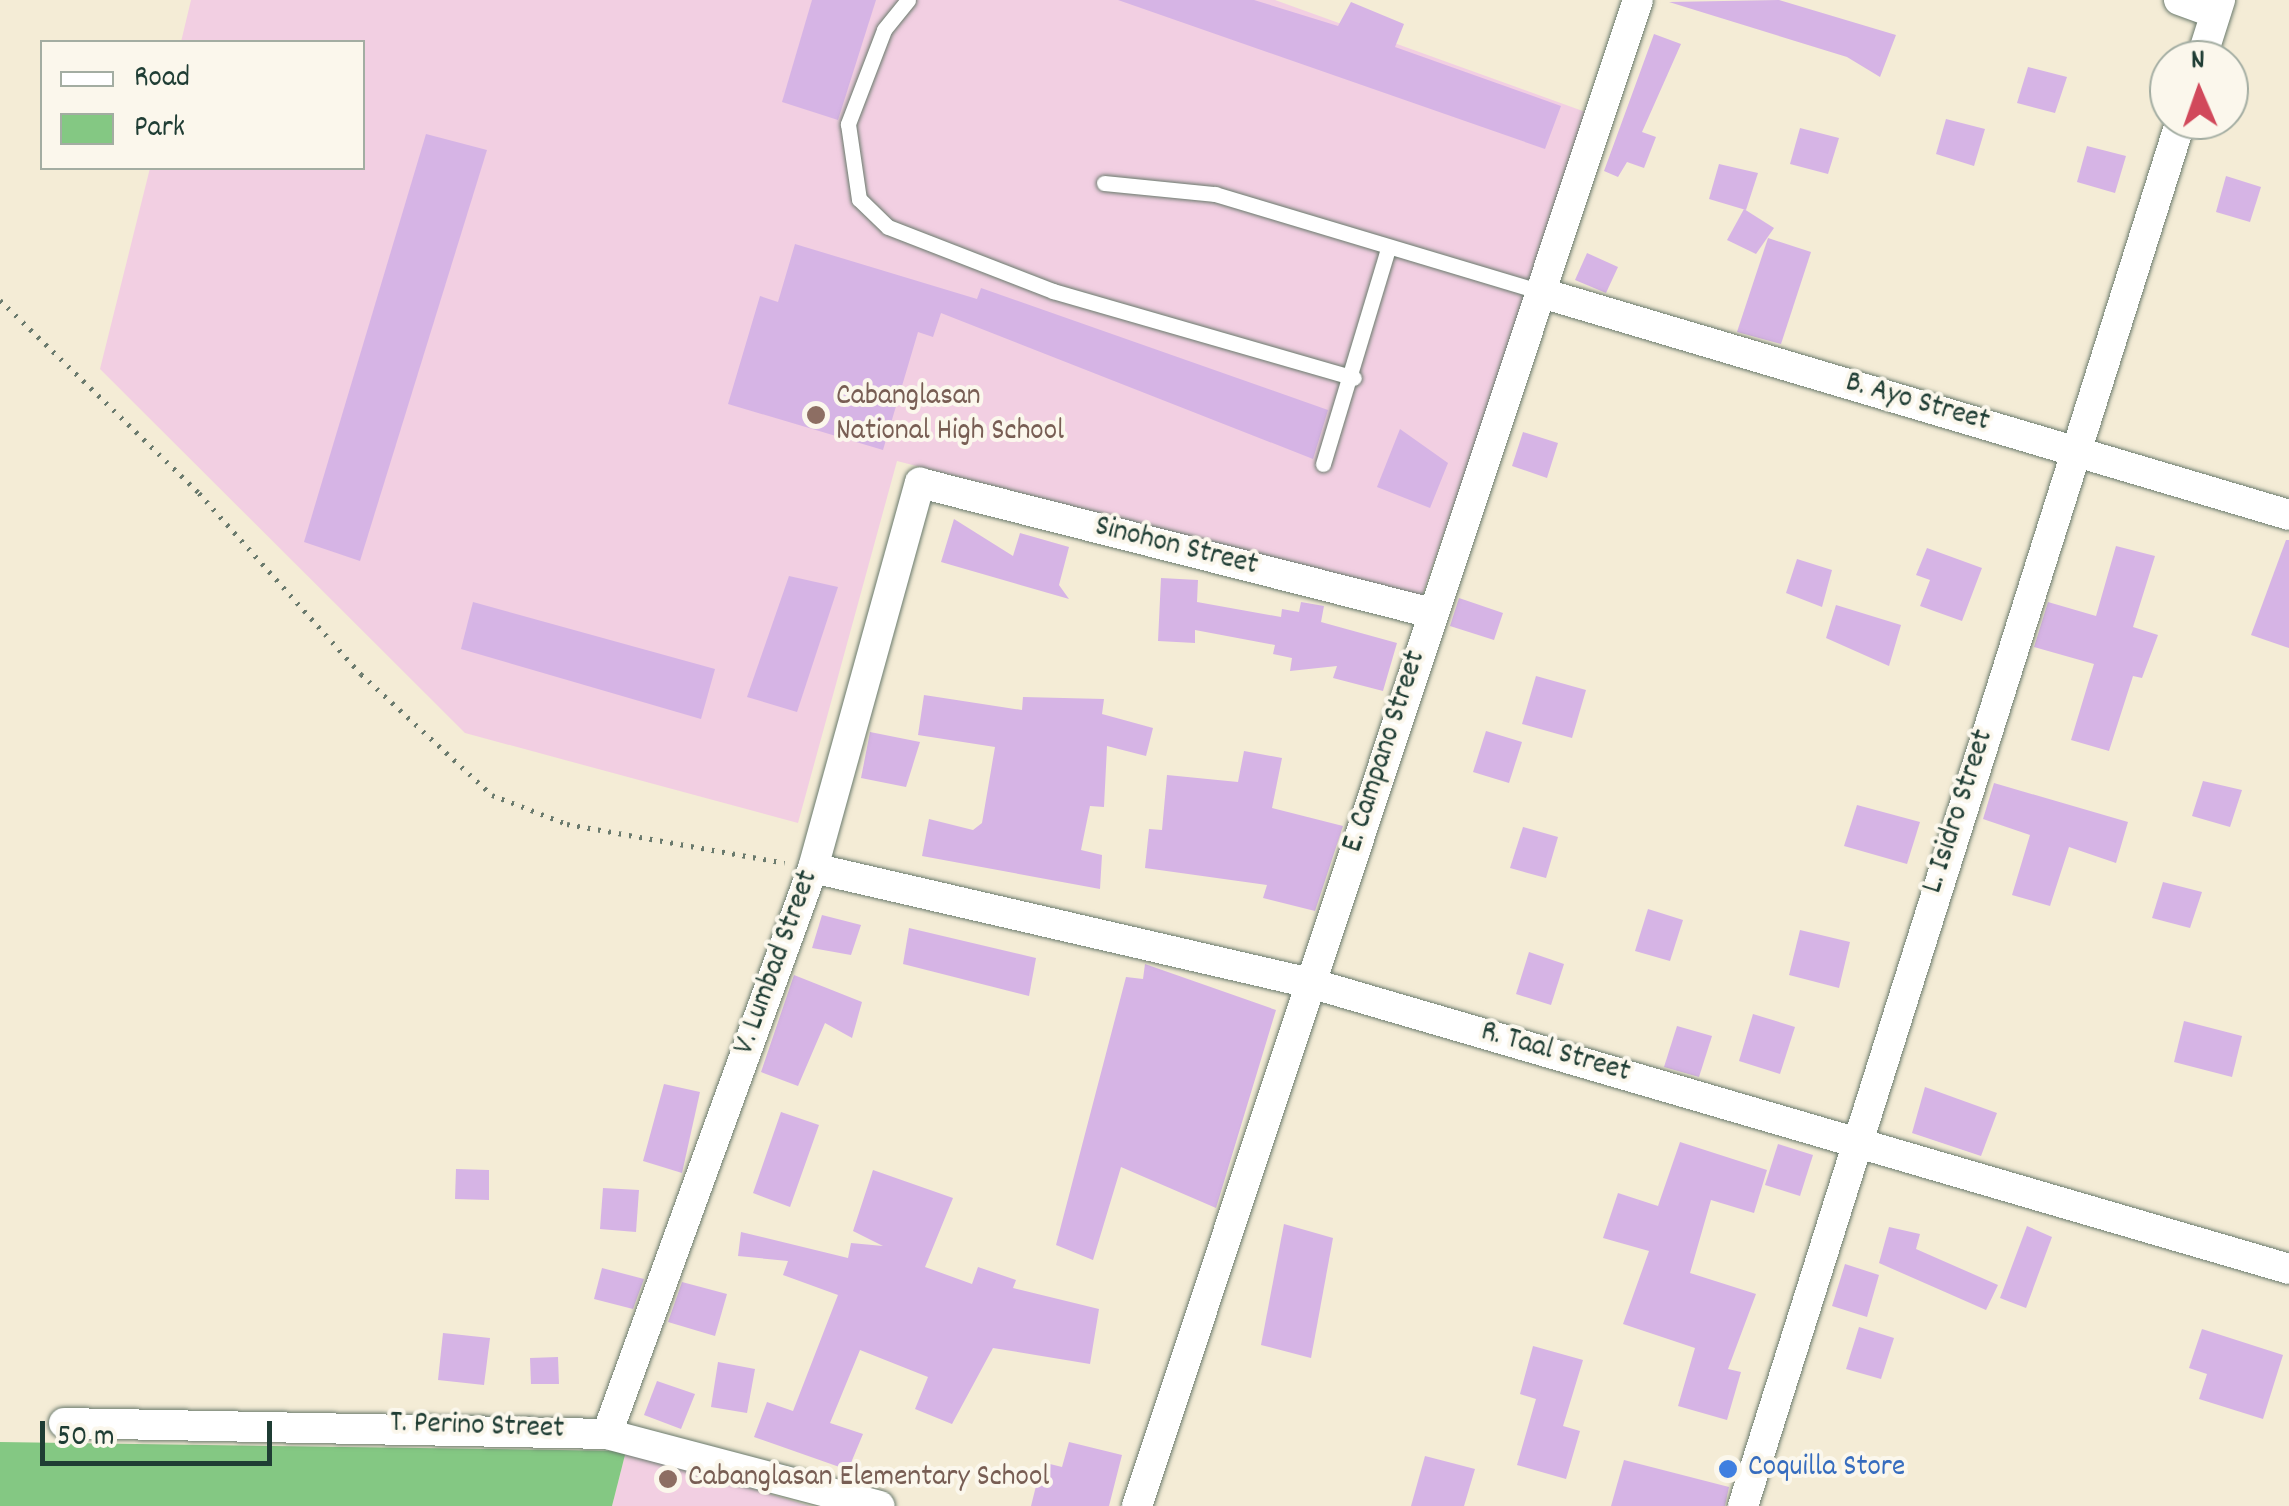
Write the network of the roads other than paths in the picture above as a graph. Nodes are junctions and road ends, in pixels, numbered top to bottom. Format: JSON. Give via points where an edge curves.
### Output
{"nodes":[{"id":1,"x":908,"y":0,"type":"edge"},
{"id":2,"x":1638,"y":0,"type":"edge"},
{"id":3,"x":2179,"y":0,"type":"edge"},
{"id":4,"x":2218,"y":7,"type":"edge"},
{"id":5,"x":2207,"y":40,"type":"edge"},
{"id":6,"x":2176,"y":140,"type":"edge"},
{"id":7,"x":1104,"y":182,"type":"dead end"},
{"id":8,"x":1388,"y":249,"type":"junction"},
{"id":9,"x":1545,"y":294,"type":"junction"},
{"id":10,"x":1354,"y":378,"type":"junction"},
{"id":11,"x":2076,"y":451,"type":"junction"},
{"id":12,"x":1324,"y":464,"type":"dead end"},
{"id":13,"x":920,"y":483,"type":"joint"},
{"id":14,"x":2289,"y":516,"type":"edge"},
{"id":15,"x":1432,"y":613,"type":"junction"},
{"id":16,"x":813,"y":868,"type":"junction"},
{"id":17,"x":1310,"y":983,"type":"junction"},
{"id":18,"x":1854,"y":1141,"type":"junction"},
{"id":19,"x":2289,"y":1269,"type":"edge"},
{"id":20,"x":64,"y":1423,"type":"dead end"},
{"id":21,"x":607,"y":1434,"type":"junction"},
{"id":22,"x":880,"y":1506,"type":"edge"},
{"id":23,"x":1138,"y":1506,"type":"edge"},
{"id":24,"x":1743,"y":1506,"type":"edge"}],
"edges":[{"from":1,"to":10,"type":"lane","via":[[884,30],[848,124],[859,199],[888,227],[1053,291]]},
{"from":2,"to":9,"type":"street","name":"E. Campano Street"},
{"from":3,"to":4,"type":"street"},
{"from":4,"to":5,"type":"street"},
{"from":6,"to":11,"type":"street","name":"L. Isidro Street"},
{"from":7,"to":8,"type":"lane","via":[[1214,194]]},
{"from":8,"to":9,"type":"lane"},
{"from":8,"to":10,"type":"lane"},
{"from":9,"to":11,"type":"street","name":"B. Ayo Street"},
{"from":9,"to":15,"type":"street","name":"E. Campano Street"},
{"from":10,"to":12,"type":"lane"},
{"from":11,"to":14,"type":"street","name":"B. Ayo Street"},
{"from":11,"to":18,"type":"street","name":"L. Isidro Street"},
{"from":13,"to":15,"type":"street","name":"Sinohon Street"},
{"from":13,"to":16,"type":"street","name":"V. Lumbad Street"},
{"from":15,"to":17,"type":"street","name":"E. Campano Street"},
{"from":16,"to":17,"type":"street","name":"R. Taal Street"},
{"from":16,"to":21,"type":"street","name":"V. Lumbad Street"},
{"from":17,"to":18,"type":"street","name":"R. Taal Street"},
{"from":17,"to":23,"type":"street","name":"E. Campano Street"},
{"from":18,"to":19,"type":"street","name":"R. Taal Street"},
{"from":18,"to":24,"type":"street","name":"L. Isidro Street"},
{"from":20,"to":21,"type":"street","name":"T. Perino Street"},
{"from":21,"to":22,"type":"street","name":"T. Perino Street"}]}
